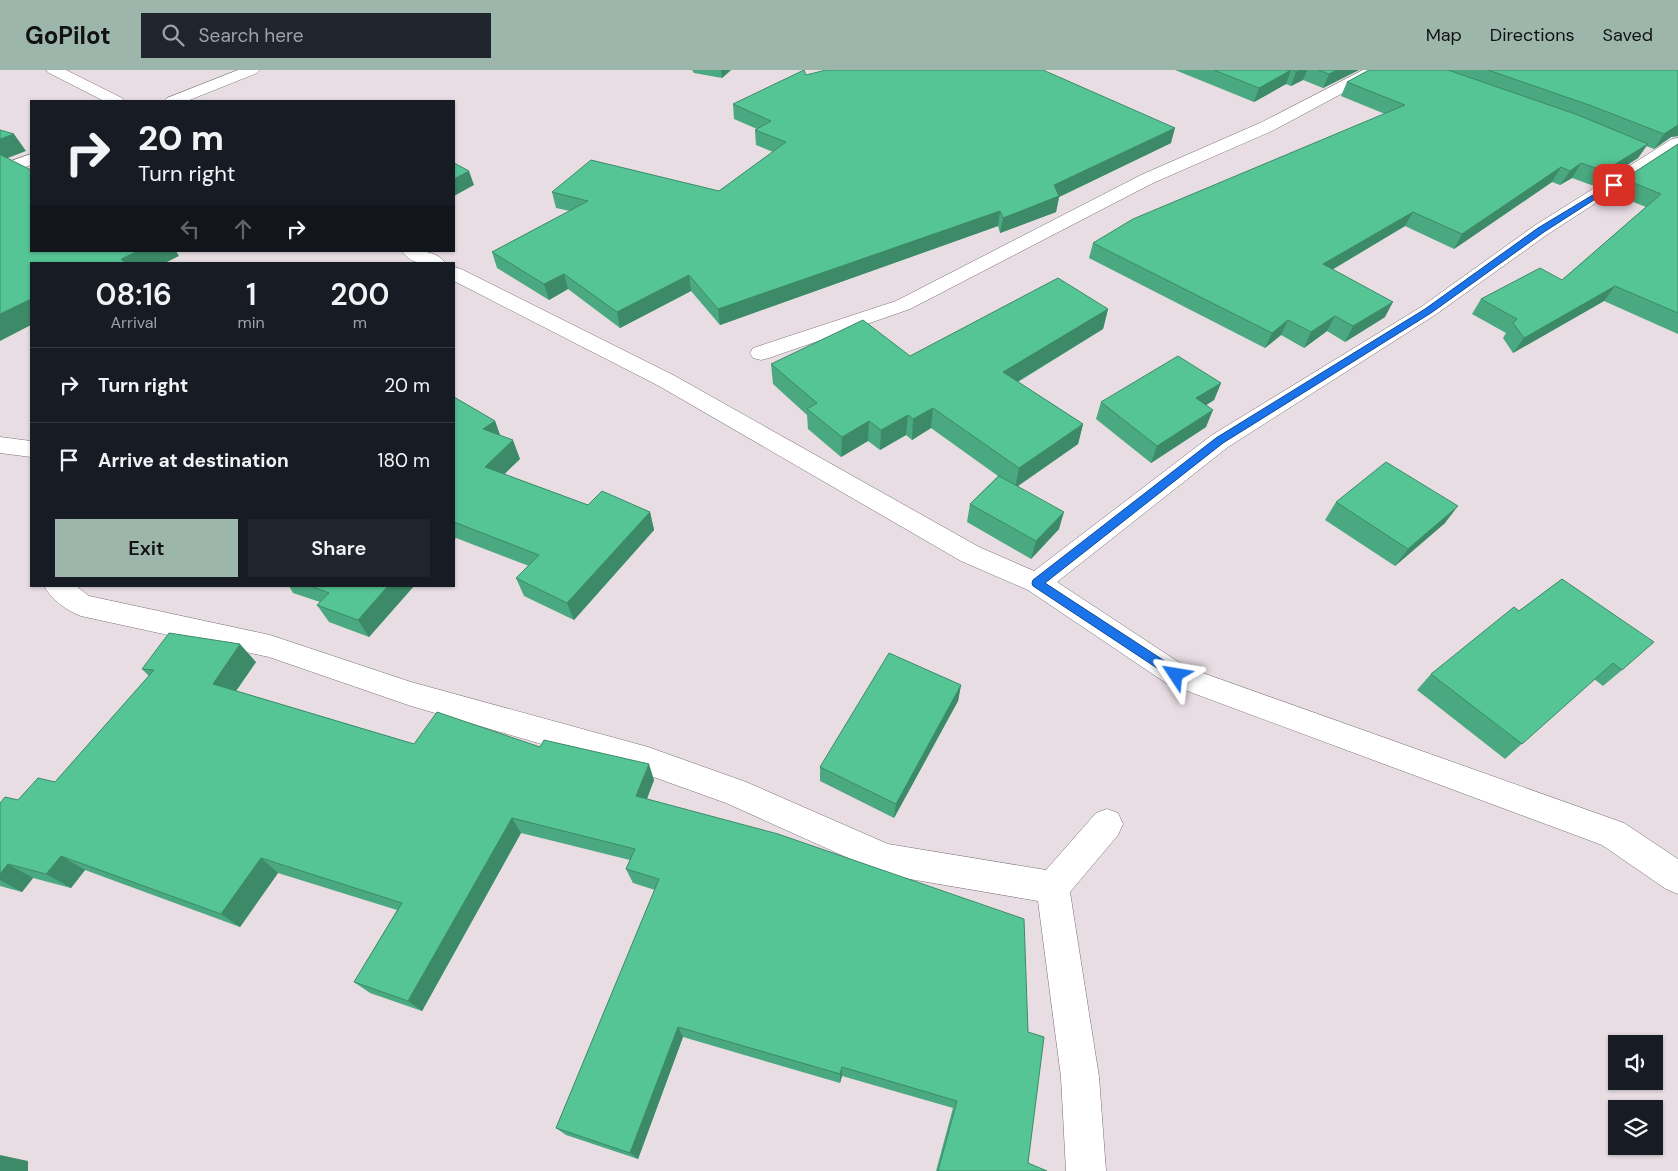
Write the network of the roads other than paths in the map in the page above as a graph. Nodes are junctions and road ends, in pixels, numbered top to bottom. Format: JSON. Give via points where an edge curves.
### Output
{"nodes":[{"id":1,"x":54,"y":70,"type":"edge"},
{"id":2,"x":252,"y":70,"type":"edge"},
{"id":3,"x":1375,"y":70,"type":"edge"},
{"id":4,"x":114,"y":100,"type":"edge"},
{"id":5,"x":176,"y":100,"type":"edge"},
{"id":6,"x":1678,"y":143,"type":"edge"},
{"id":7,"x":30,"y":159,"type":"edge"},
{"id":8,"x":0,"y":171,"type":"edge"},
{"id":9,"x":413,"y":252,"type":"edge"},
{"id":10,"x":432,"y":262,"type":"edge"},
{"id":11,"x":455,"y":274,"type":"edge"},
{"id":12,"x":761,"y":353,"type":"dead end"},
{"id":13,"x":0,"y":445,"type":"edge"},
{"id":14,"x":30,"y":449,"type":"edge"},
{"id":15,"x":1037,"y":583,"type":"junction"},
{"id":16,"x":58,"y":587,"type":"edge"},
{"id":17,"x":1107,"y":824,"type":"dead end"},
{"id":18,"x":1678,"y":878,"type":"edge"},
{"id":19,"x":1053,"y":887,"type":"junction"},
{"id":20,"x":1086,"y":1171,"type":"edge"}],
"edges":[{"from":1,"to":4,"type":"street"},
{"from":2,"to":5,"type":"street"},
{"from":3,"to":12,"type":"street","via":[[1268,126],[1147,179],[903,305]]},
{"from":6,"to":15,"type":"street","via":[[1647,154],[1428,311],[1220,441]]},
{"from":7,"to":8,"type":"street"},
{"from":9,"to":10,"type":"street"},
{"from":11,"to":15,"type":"street","via":[[667,381],[970,554]]},
{"from":13,"to":14,"type":"street"},
{"from":15,"to":18,"type":"street","via":[[1176,675],[1613,834]]},
{"from":16,"to":19,"type":"street","via":[[81,605],[270,646],[411,694],[648,761],[735,792],[886,858]]},
{"from":17,"to":19,"type":"street"},
{"from":19,"to":20,"type":"street","via":[[1080,1077]]}]}
